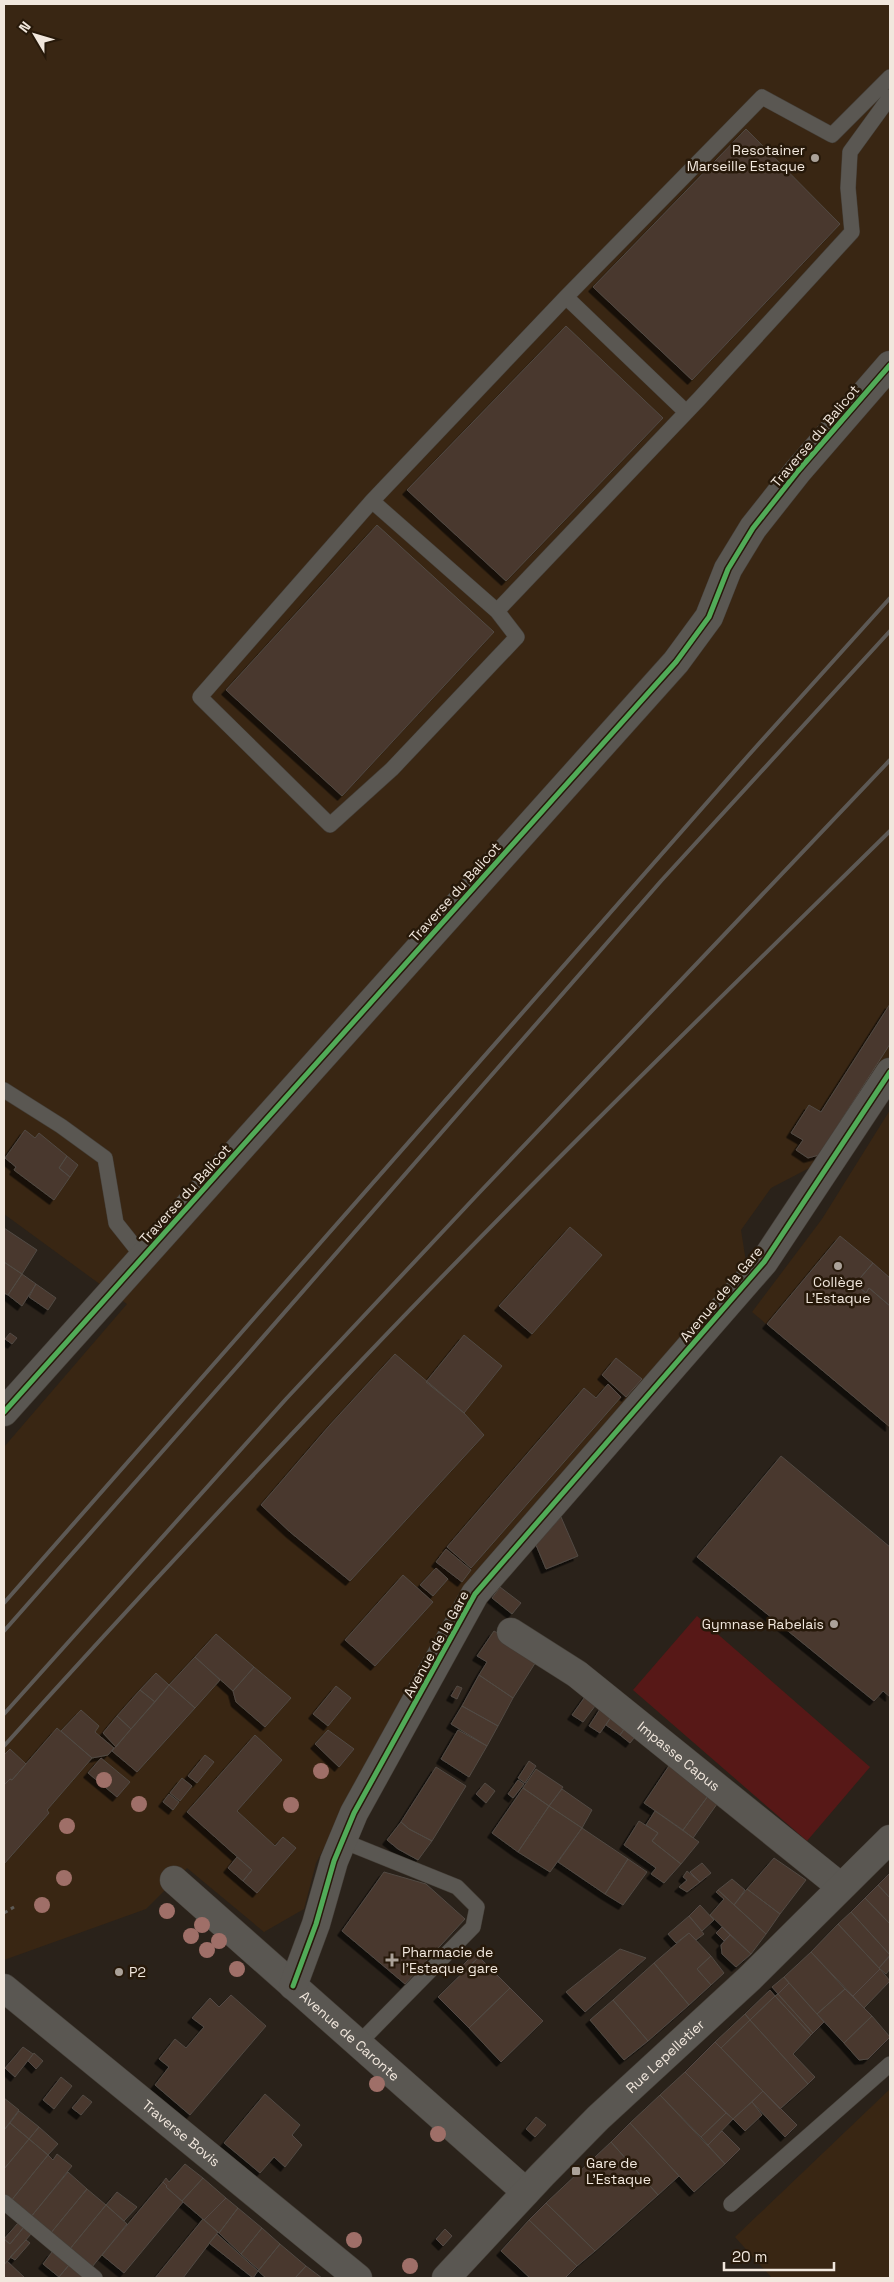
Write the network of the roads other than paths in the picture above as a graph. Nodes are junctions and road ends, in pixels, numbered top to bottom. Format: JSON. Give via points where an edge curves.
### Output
{"nodes":[{"id":1,"x":890,"y":77,"type":"edge"},
{"id":2,"x":890,"y":98,"type":"edge"},
{"id":3,"x":566,"y":297,"type":"junction"},
{"id":4,"x":890,"y":364,"type":"edge"},
{"id":5,"x":686,"y":412,"type":"junction"},
{"id":6,"x":372,"y":501,"type":"junction"},
{"id":7,"x":497,"y":611,"type":"junction"},
{"id":8,"x":890,"y":1072,"type":"edge"},
{"id":9,"x":4,"y":1090,"type":"edge"},
{"id":10,"x":143,"y":1257,"type":"junction"},
{"id":11,"x":4,"y":1412,"type":"edge"},
{"id":12,"x":511,"y":1632,"type":"dead end"},
{"id":13,"x":890,"y":1839,"type":"edge"},
{"id":14,"x":343,"y":1841,"type":"junction"},
{"id":15,"x":174,"y":1880,"type":"dead end"},
{"id":16,"x":841,"y":1887,"type":"junction"},
{"id":17,"x":293,"y":1986,"type":"junction"},
{"id":18,"x":4,"y":1988,"type":"edge"},
{"id":19,"x":358,"y":2043,"type":"junction"},
{"id":20,"x":890,"y":2064,"type":"edge"},
{"id":21,"x":526,"y":2192,"type":"junction"},
{"id":22,"x":4,"y":2202,"type":"edge"},
{"id":23,"x":731,"y":2204,"type":"dead end"},
{"id":24,"x":96,"y":2278,"type":"edge"},
{"id":25,"x":358,"y":2278,"type":"edge"},
{"id":26,"x":446,"y":2278,"type":"edge"}],
"edges":[{"from":1,"to":3,"type":"lane","via":[[832,135],[762,97]]},
{"from":2,"to":5,"type":"lane","via":[[850,152],[848,188],[852,232]]},
{"from":3,"to":5,"type":"lane"},
{"from":3,"to":6,"type":"lane"},
{"from":4,"to":10,"type":"street","name":"Traverse du Balicot","via":[[753,528],[728,569],[709,617],[676,662]]},
{"from":5,"to":7,"type":"lane"},
{"from":6,"to":7,"type":"lane"},
{"from":6,"to":7,"type":"lane","via":[[200,697],[330,824],[392,769],[517,636]]},
{"from":8,"to":14,"type":"street","name":"Avenue de la Gare","via":[[764,1262],[475,1594],[354,1813]]},
{"from":9,"to":10,"type":"lane","via":[[105,1158],[116,1223]]},
{"from":10,"to":11,"type":"street","name":"Traverse du Balicot"},
{"from":12,"to":16,"type":"street","name":"Impasse Capus","via":[[578,1674]]},
{"from":13,"to":16,"type":"street","name":"Rue Lepelletier"},
{"from":14,"to":17,"type":"street","name":"Avenue de la Gare"},
{"from":14,"to":19,"type":"lane","via":[[457,1887],[477,1907],[473,1927]]},
{"from":15,"to":17,"type":"street","name":"Avenue de Caronte"},
{"from":16,"to":21,"type":"street","name":"Rue Lepelletier","via":[[750,1978],[598,2118]]},
{"from":17,"to":19,"type":"street","name":"Avenue de Caronte"},
{"from":18,"to":25,"type":"street","name":"Traverse Bovis"},
{"from":19,"to":21,"type":"street","name":"Avenue de Caronte"},
{"from":20,"to":23,"type":"lane"},
{"from":21,"to":26,"type":"street","name":"Rue Lepelletier"},
{"from":22,"to":24,"type":"lane"}]}
